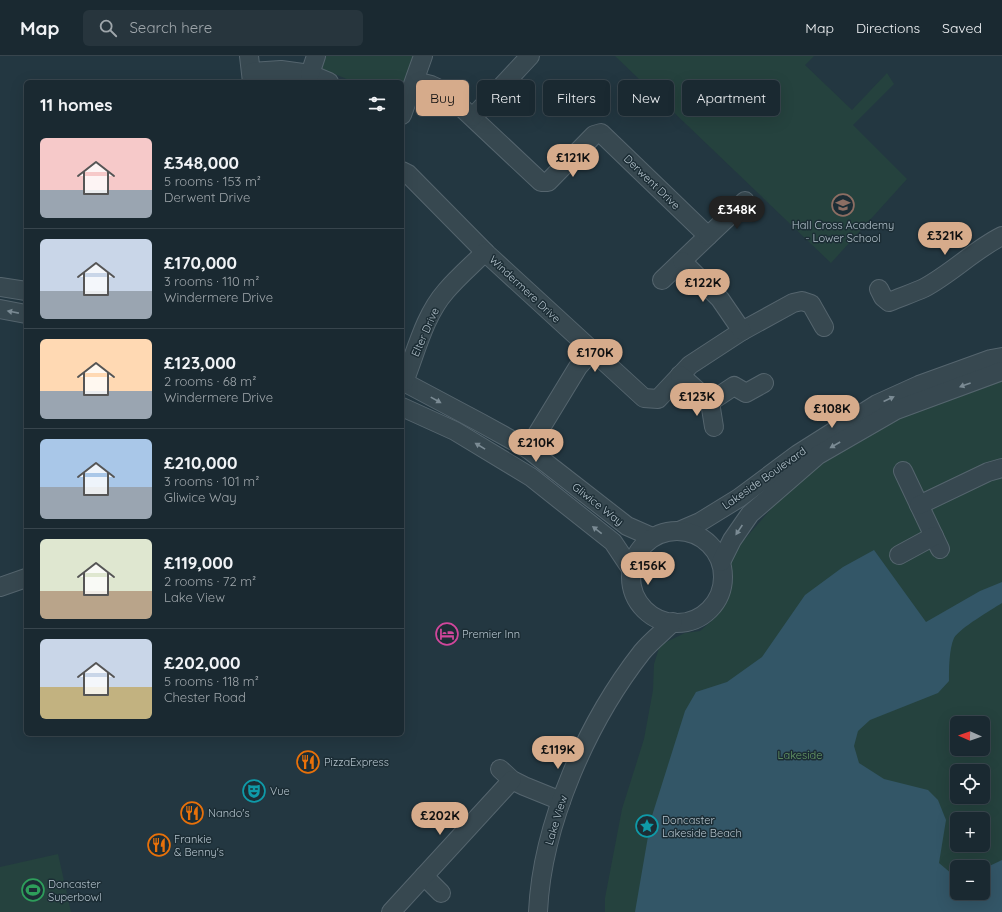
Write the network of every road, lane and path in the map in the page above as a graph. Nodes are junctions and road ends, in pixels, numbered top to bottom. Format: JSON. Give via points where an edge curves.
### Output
{"nodes":[{"id":1,"x":316,"y":56,"type":"edge"},
{"id":2,"x":423,"y":56,"type":"edge"},
{"id":3,"x":530,"y":56,"type":"edge"},
{"id":4,"x":251,"y":70,"type":"edge"},
{"id":5,"x":310,"y":74,"type":"junction"},
{"id":6,"x":324,"y":80,"type":"edge"},
{"id":7,"x":415,"y":81,"type":"junction"},
{"id":8,"x":404,"y":109,"type":"edge"},
{"id":9,"x":473,"y":117,"type":"junction"},
{"id":10,"x":404,"y":172,"type":"edge"},
{"id":11,"x":745,"y":201,"type":"dead end"},
{"id":12,"x":708,"y":236,"type":"junction"},
{"id":13,"x":1002,"y":236,"type":"edge"},
{"id":14,"x":485,"y":252,"type":"junction"},
{"id":15,"x":682,"y":261,"type":"junction"},
{"id":16,"x":662,"y":280,"type":"dead end"},
{"id":17,"x":0,"y":287,"type":"edge"},
{"id":18,"x":880,"y":289,"type":"dead end"},
{"id":19,"x":24,"y":292,"type":"edge"},
{"id":20,"x":0,"y":309,"type":"edge"},
{"id":21,"x":24,"y":314,"type":"edge"},
{"id":22,"x":824,"y":328,"type":"dead end"},
{"id":23,"x":742,"y":331,"type":"junction"},
{"id":24,"x":592,"y":351,"type":"junction"},
{"id":25,"x":1002,"y":357,"type":"edge"},
{"id":26,"x":1002,"y":372,"type":"edge"},
{"id":27,"x":680,"y":375,"type":"junction"},
{"id":28,"x":404,"y":379,"type":"edge"},
{"id":29,"x":404,"y":383,"type":"edge"},
{"id":30,"x":764,"y":383,"type":"dead end"},
{"id":31,"x":710,"y":402,"type":"junction"},
{"id":32,"x":404,"y":408,"type":"edge"},
{"id":33,"x":714,"y":427,"type":"dead end"},
{"id":34,"x":528,"y":449,"type":"junction"},
{"id":35,"x":903,"y":471,"type":"dead end"},
{"id":36,"x":1001,"y":473,"type":"edge"},
{"id":37,"x":919,"y":505,"type":"junction"},
{"id":38,"x":679,"y":531,"type":"junction"},
{"id":39,"x":652,"y":538,"type":"junction"},
{"id":40,"x":899,"y":555,"type":"dead end"},
{"id":41,"x":721,"y":562,"type":"junction"},
{"id":42,"x":631,"y":569,"type":"junction"},
{"id":43,"x":24,"y":579,"type":"edge"},
{"id":44,"x":0,"y":587,"type":"edge"},
{"id":45,"x":648,"y":613,"type":"junction"},
{"id":46,"x":673,"y":622,"type":"junction"},
{"id":47,"x":643,"y":651,"type":"junction"},
{"id":48,"x":561,"y":801,"type":"junction"},
{"id":49,"x":424,"y":876,"type":"junction"},
{"id":50,"x":441,"y":893,"type":"dead end"},
{"id":51,"x":391,"y":912,"type":"edge"},
{"id":52,"x":538,"y":912,"type":"edge"}],
"edges":[{"from":1,"to":5,"type":"street"},
{"from":2,"to":7,"type":"street"},
{"from":3,"to":9,"type":"street"},
{"from":4,"to":5,"type":"street","via":[[281,70]]},
{"from":5,"to":6,"type":"street"},
{"from":7,"to":8,"type":"street"},
{"from":7,"to":9,"type":"street","name":"Derwent Drive","via":[[444,91]]},
{"from":9,"to":12,"type":"street","name":"Derwent Drive","via":[[541,182],[548,182],[594,135],[601,133]]},
{"from":10,"to":14,"type":"street","name":"Windermere Drive"},
{"from":11,"to":12,"type":"street"},
{"from":12,"to":15,"type":"street"},
{"from":13,"to":18,"type":"street","via":[[924,288],[889,302],[883,297]]},
{"from":14,"to":24,"type":"street","name":"Windermere Drive"},
{"from":14,"to":28,"type":"street","name":"Elter Drive","via":[[445,291],[425,325]]},
{"from":15,"to":16,"type":"street"},
{"from":15,"to":23,"type":"street","via":[[720,299]]},
{"from":17,"to":19,"type":"street"},
{"from":21,"to":20,"type":"street","one_way":true},
{"from":22,"to":23,"type":"street","name":"Windermere Drive","via":[[811,304],[802,301],[793,303]]},
{"from":23,"to":27,"type":"street","name":"Windermere Drive","via":[[690,365]]},
{"from":24,"to":27,"type":"street","name":"Windermere Drive","via":[[644,398],[658,399]]},
{"from":24,"to":34,"type":"street","via":[[578,367]]},
{"from":38,"to":25,"type":"street","name":"Lakeside Boulevard","one_way":true,"via":[[700,522],[740,498],[798,454],[877,404],[919,385]]},
{"from":26,"to":41,"type":"street","name":"Lakeside Boulevard","one_way":true,"via":[[896,410],[818,455],[750,514]]},
{"from":27,"to":31,"type":"street"},
{"from":29,"to":34,"type":"street","name":"Gliwice Way","one_way":true},
{"from":30,"to":31,"type":"street","via":[[746,393],[734,386]]},
{"from":31,"to":33,"type":"street"},
{"from":42,"to":32,"type":"street","name":"Gliwice Way","one_way":true,"via":[[613,542],[531,477],[455,431]]},
{"from":34,"to":39,"type":"street","name":"Gliwice Way","via":[[627,526]]},
{"from":35,"to":37,"type":"street"},
{"from":36,"to":37,"type":"street","via":[[988,472]]},
{"from":37,"to":40,"type":"street","via":[[937,543]]},
{"from":38,"to":39,"type":"street","via":[[668,531]]},
{"from":38,"to":41,"type":"street","via":[[700,536],[712,546]]},
{"from":39,"to":42,"type":"street","via":[[637,554]]},
{"from":41,"to":46,"type":"street","via":[[724,578],[718,598],[708,611],[693,620]]},
{"from":42,"to":45,"type":"street","via":[[636,599]]},
{"from":43,"to":44,"type":"street"},
{"from":45,"to":46,"type":"street","via":[[661,620]]},
{"from":45,"to":47,"type":"street","name":"Lake View"},
{"from":46,"to":47,"type":"street","name":"Lake View"},
{"from":47,"to":48,"type":"street","name":"Lake View","via":[[606,705],[578,759]]},
{"from":48,"to":49,"type":"street","via":[[524,786],[506,774]]},
{"from":48,"to":52,"type":"street","name":"Lake View","via":[[544,859]]},
{"from":49,"to":50,"type":"street"},
{"from":49,"to":51,"type":"street"}]}
